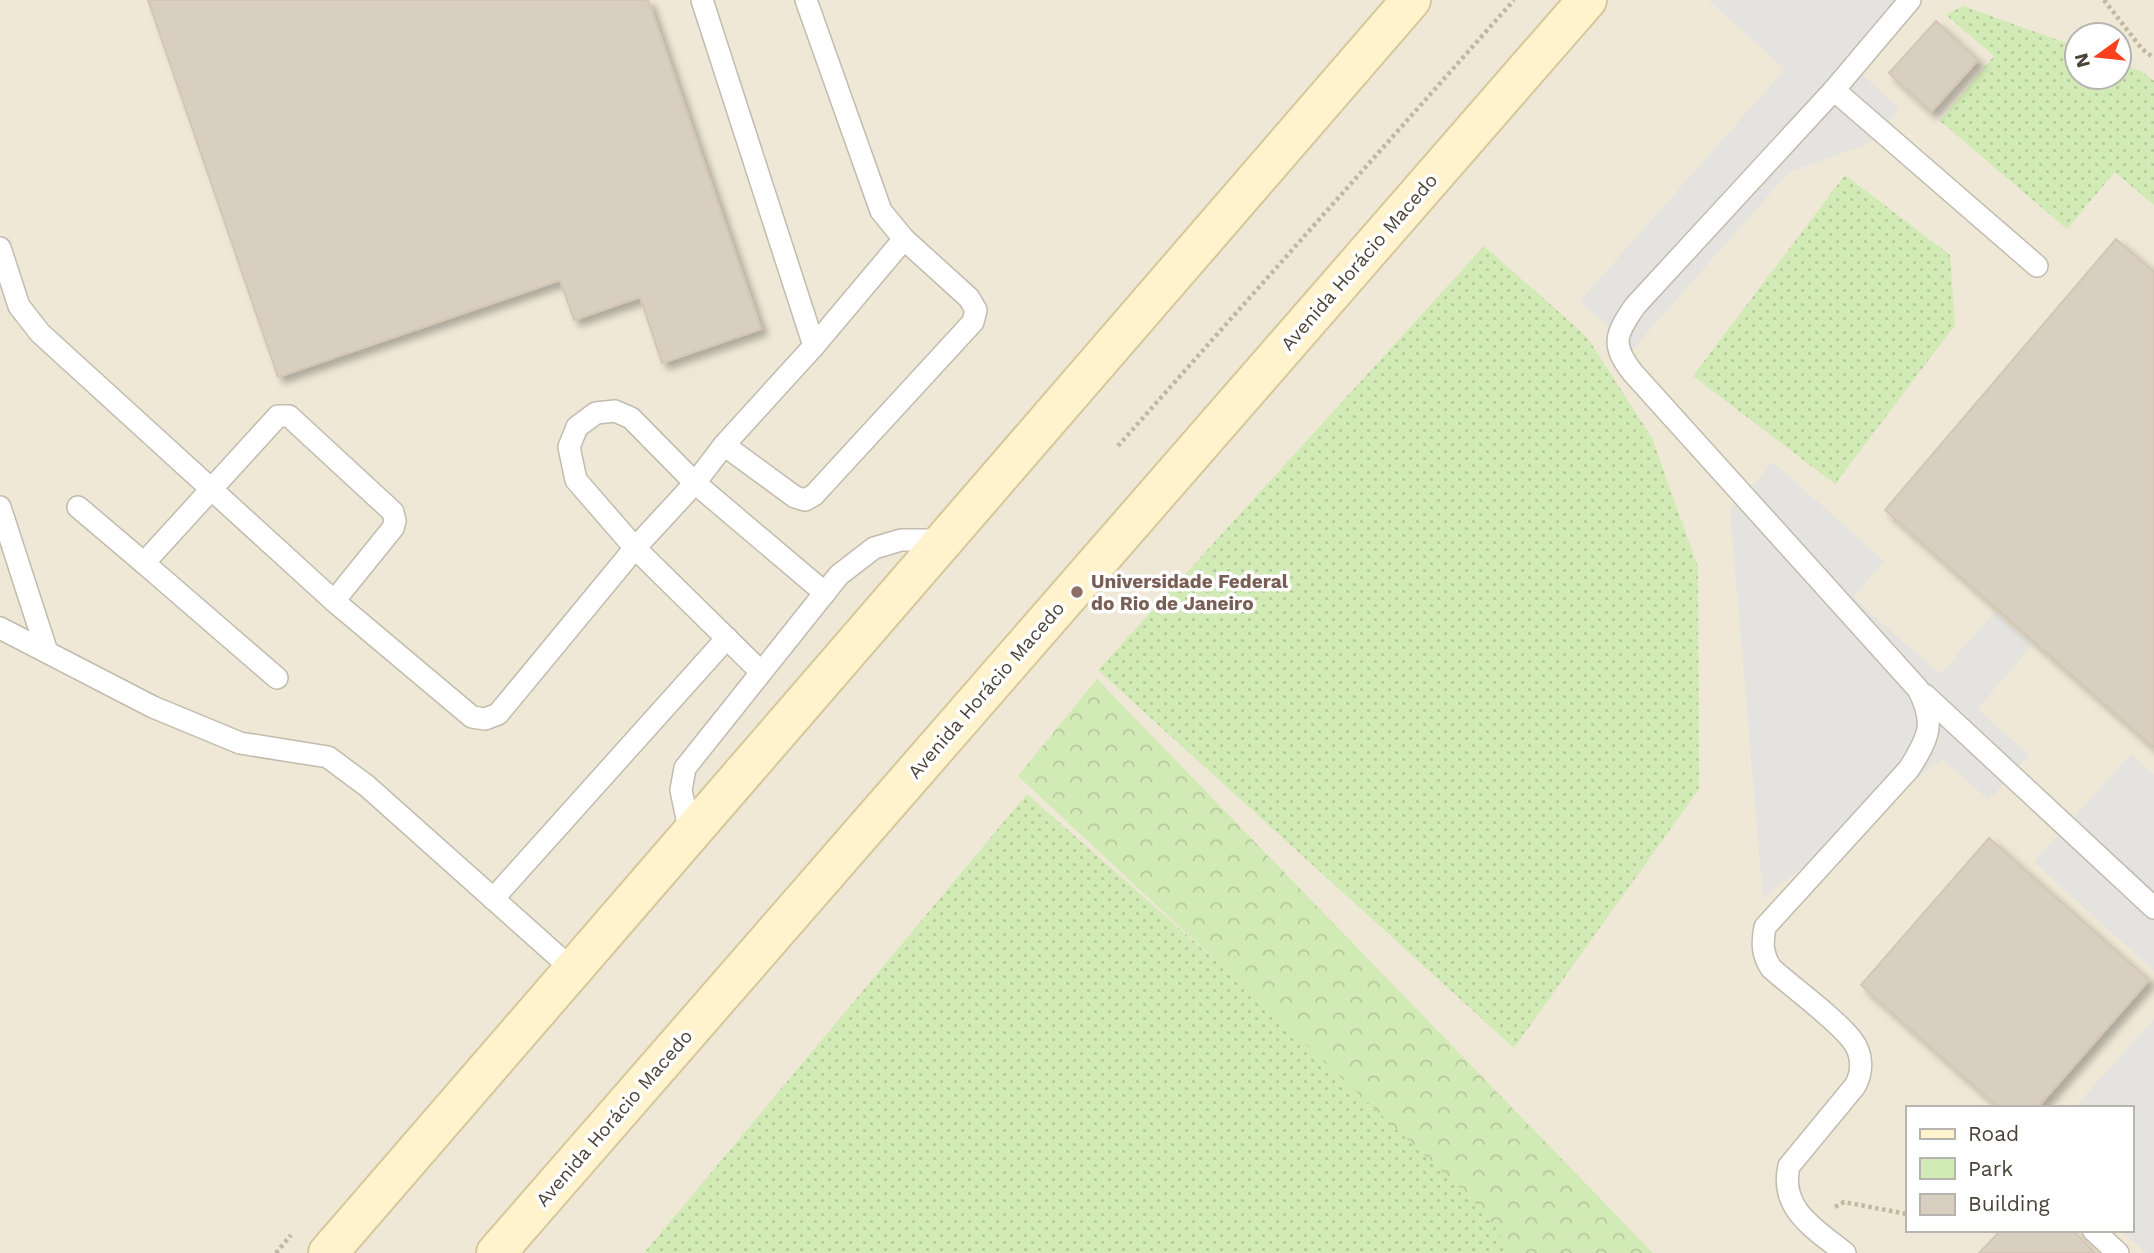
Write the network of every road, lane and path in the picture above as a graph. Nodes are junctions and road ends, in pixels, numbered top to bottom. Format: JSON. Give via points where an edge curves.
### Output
{"nodes":[{"id":1,"x":702,"y":0,"type":"edge"},
{"id":2,"x":806,"y":0,"type":"edge"},
{"id":3,"x":1411,"y":0,"type":"edge"},
{"id":4,"x":1514,"y":0,"type":"edge"},
{"id":5,"x":1587,"y":0,"type":"edge"},
{"id":6,"x":1910,"y":0,"type":"edge"},
{"id":7,"x":2104,"y":0,"type":"edge"},
{"id":8,"x":2154,"y":58,"type":"edge"},
{"id":9,"x":1835,"y":90,"type":"junction"},
{"id":10,"x":904,"y":239,"type":"junction"},
{"id":11,"x":0,"y":248,"type":"edge"},
{"id":12,"x":2037,"y":265,"type":"dead end"},
{"id":13,"x":814,"y":346,"type":"junction"},
{"id":14,"x":724,"y":445,"type":"junction"},
{"id":15,"x":1118,"y":446,"type":"dead end"},
{"id":16,"x":695,"y":483,"type":"junction"},
{"id":17,"x":211,"y":489,"type":"junction"},
{"id":18,"x":0,"y":507,"type":"edge"},
{"id":19,"x":78,"y":507,"type":"dead end"},
{"id":20,"x":942,"y":540,"type":"junction"},
{"id":21,"x":635,"y":548,"type":"junction"},
{"id":22,"x":144,"y":563,"type":"junction"},
{"id":23,"x":825,"y":593,"type":"junction"},
{"id":24,"x":334,"y":601,"type":"junction"},
{"id":25,"x":0,"y":628,"type":"edge"},
{"id":26,"x":727,"y":638,"type":"junction"},
{"id":27,"x":47,"y":652,"type":"junction"},
{"id":28,"x":761,"y":672,"type":"junction"},
{"id":29,"x":277,"y":678,"type":"dead end"},
{"id":30,"x":1919,"y":689,"type":"junction"},
{"id":31,"x":690,"y":833,"type":"junction"},
{"id":32,"x":493,"y":899,"type":"junction"},
{"id":33,"x":2154,"y":908,"type":"edge"},
{"id":34,"x":572,"y":970,"type":"junction"},
{"id":35,"x":1906,"y":1214,"type":"edge"},
{"id":36,"x":1810,"y":1224,"type":"junction"},
{"id":37,"x":2095,"y":1232,"type":"edge"},
{"id":38,"x":328,"y":1253,"type":"edge"},
{"id":39,"x":496,"y":1253,"type":"edge"},
{"id":40,"x":1845,"y":1253,"type":"edge"},
{"id":41,"x":2118,"y":1253,"type":"edge"}],
"edges":[{"from":1,"to":13,"type":"lane"},
{"from":2,"to":10,"type":"lane","via":[[881,211]]},
{"from":3,"to":20,"type":"street"},
{"from":4,"to":15,"type":"path"},
{"from":5,"to":39,"type":"street","name":"Avenida Horácio Macedo"},
{"from":6,"to":9,"type":"lane"},
{"from":7,"to":8,"type":"path"},
{"from":9,"to":12,"type":"lane"},
{"from":9,"to":30,"type":"lane","via":[[1634,306],[1616,342],[1620,357],[1633,373]]},
{"from":10,"to":13,"type":"lane"},
{"from":10,"to":14,"type":"lane","via":[[968,298],[976,310],[974,321],[814,495],[795,497]]},
{"from":11,"to":17,"type":"lane","via":[[19,306],[40,333]]},
{"from":13,"to":14,"type":"lane"},
{"from":14,"to":16,"type":"lane"},
{"from":16,"to":21,"type":"lane"},
{"from":16,"to":21,"type":"lane","via":[[631,418],[615,411],[596,413],[577,427],[569,447],[576,480]]},
{"from":16,"to":23,"type":"lane"},
{"from":17,"to":22,"type":"lane"},
{"from":17,"to":24,"type":"lane"},
{"from":17,"to":24,"type":"lane","via":[[278,415],[289,416],[393,512],[395,521]]},
{"from":18,"to":27,"type":"lane"},
{"from":19,"to":22,"type":"lane"},
{"from":20,"to":23,"type":"lane","via":[[901,540],[874,548],[839,575]]},
{"from":20,"to":31,"type":"street"},
{"from":21,"to":24,"type":"lane","via":[[498,714],[485,719],[472,718]]},
{"from":21,"to":26,"type":"lane"},
{"from":22,"to":29,"type":"lane"},
{"from":23,"to":28,"type":"lane"},
{"from":25,"to":27,"type":"lane"},
{"from":26,"to":28,"type":"lane"},
{"from":26,"to":32,"type":"lane"},
{"from":27,"to":32,"type":"lane","via":[[153,708],[240,743],[328,757],[368,786]]},
{"from":28,"to":31,"type":"lane","via":[[685,768],[681,790]]},
{"from":30,"to":33,"type":"lane"},
{"from":30,"to":36,"type":"lane","via":[[1931,720],[1925,744],[1909,769],[1765,927],[1762,940],[1771,968],[1853,1041],[1861,1060],[1855,1086],[1790,1166],[1788,1198]]},
{"from":31,"to":34,"type":"street"},
{"from":32,"to":34,"type":"lane"},
{"from":34,"to":38,"type":"street"},
{"from":35,"to":36,"type":"path","via":[[1844,1202]]},
{"from":36,"to":40,"type":"lane"},
{"from":37,"to":41,"type":"lane"}]}
